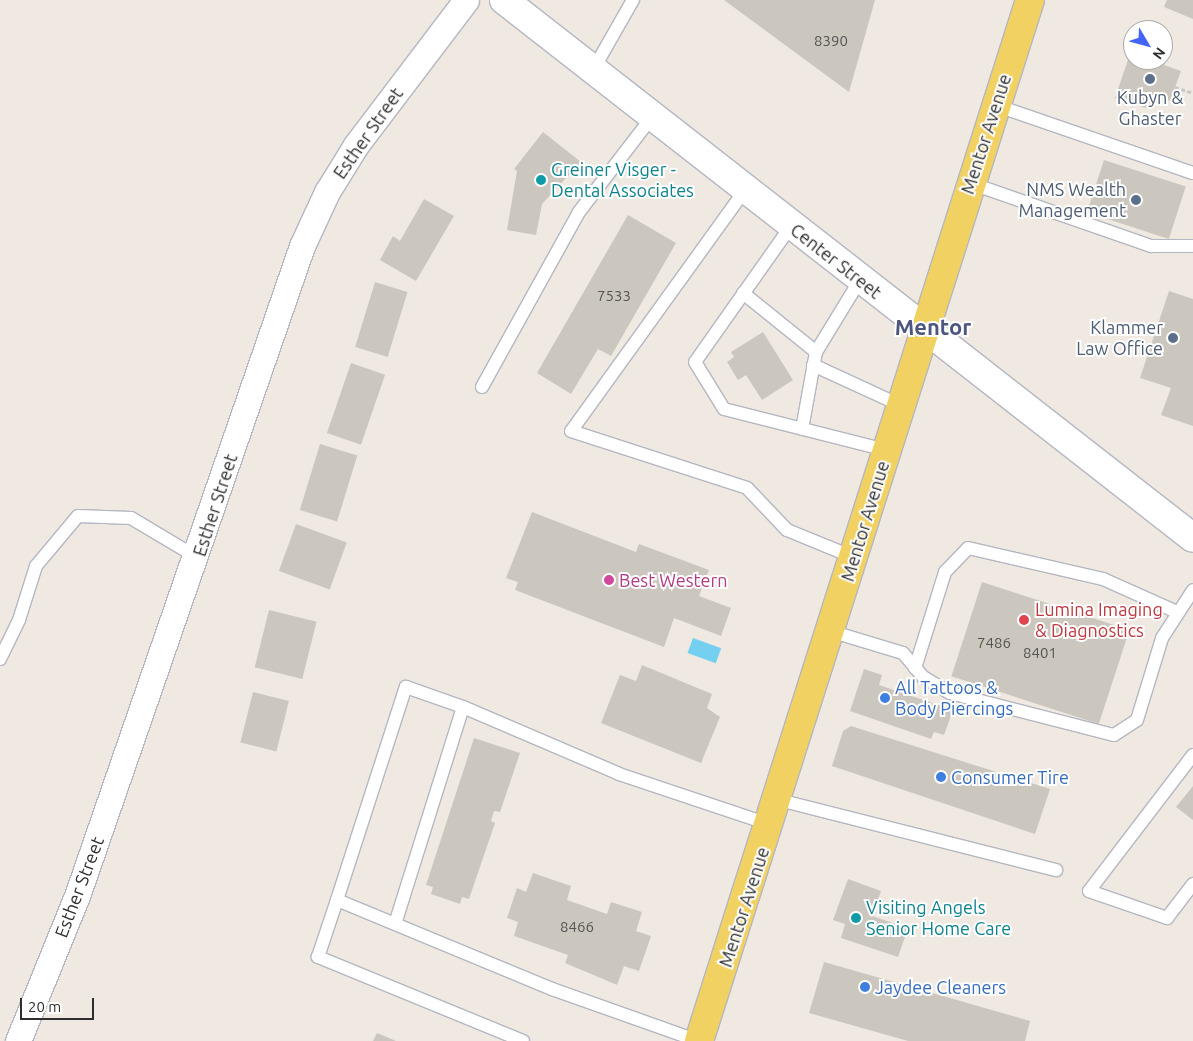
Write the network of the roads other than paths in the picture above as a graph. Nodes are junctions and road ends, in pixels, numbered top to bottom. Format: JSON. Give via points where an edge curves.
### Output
{"nodes":[{"id":1,"x":466,"y":0,"type":"edge"},
{"id":2,"x":504,"y":0,"type":"edge"},
{"id":3,"x":633,"y":0,"type":"edge"},
{"id":4,"x":1030,"y":0,"type":"edge"},
{"id":5,"x":592,"y":70,"type":"junction"},
{"id":6,"x":995,"y":105,"type":"junction"},
{"id":7,"x":652,"y":117,"type":"junction"},
{"id":8,"x":1193,"y":174,"type":"edge"},
{"id":9,"x":970,"y":183,"type":"junction"},
{"id":10,"x":745,"y":190,"type":"junction"},
{"id":11,"x":791,"y":226,"type":"junction"},
{"id":12,"x":1193,"y":246,"type":"edge"},
{"id":13,"x":860,"y":280,"type":"junction"},
{"id":14,"x":743,"y":293,"type":"junction"},
{"id":15,"x":924,"y":328,"type":"junction"},
{"id":16,"x":816,"y":352,"type":"junction"},
{"id":17,"x":813,"y":366,"type":"junction"},
{"id":18,"x":482,"y":387,"type":"dead end"},
{"id":19,"x":900,"y":405,"type":"junction"},
{"id":20,"x":802,"y":429,"type":"junction"},
{"id":21,"x":886,"y":450,"type":"junction"},
{"id":22,"x":1193,"y":538,"type":"edge"},
{"id":23,"x":853,"y":557,"type":"junction"},
{"id":24,"x":198,"y":558,"type":"junction"},
{"id":25,"x":1193,"y":590,"type":"edge"},
{"id":26,"x":1177,"y":612,"type":"junction"},
{"id":27,"x":830,"y":631,"type":"junction"},
{"id":28,"x":0,"y":659,"type":"edge"},
{"id":29,"x":915,"y":668,"type":"junction"},
{"id":30,"x":463,"y":707,"type":"junction"},
{"id":31,"x":1193,"y":754,"type":"edge"},
{"id":32,"x":775,"y":812,"type":"junction"},
{"id":33,"x":1056,"y":870,"type":"dead end"},
{"id":34,"x":1193,"y":884,"type":"edge"},
{"id":35,"x":337,"y":900,"type":"junction"},
{"id":36,"x":395,"y":924,"type":"junction"},
{"id":37,"x":18,"y":1041,"type":"edge"},
{"id":38,"x":523,"y":1041,"type":"edge"},
{"id":39,"x":699,"y":1041,"type":"edge"}],
"edges":[{"from":1,"to":24,"type":"street","name":"Esther Street","via":[[356,145],[327,192],[278,311]]},
{"from":2,"to":5,"type":"main road","name":"Center Street"},
{"from":3,"to":5,"type":"lane"},
{"from":4,"to":6,"type":"main road","name":"Mentor Avenue"},
{"from":5,"to":7,"type":"main road","name":"Center Street"},
{"from":6,"to":8,"type":"lane"},
{"from":6,"to":9,"type":"main road","name":"Mentor Avenue"},
{"from":7,"to":10,"type":"main road","name":"Center Street"},
{"from":7,"to":18,"type":"lane","via":[[579,212]]},
{"from":9,"to":12,"type":"lane","via":[[1151,246]]},
{"from":9,"to":15,"type":"main road","name":"Mentor Avenue"},
{"from":10,"to":11,"type":"main road","name":"Center Street"},
{"from":10,"to":23,"type":"lane","via":[[571,431],[747,488],[787,530]]},
{"from":11,"to":13,"type":"main road","name":"Center Street"},
{"from":11,"to":14,"type":"lane"},
{"from":13,"to":15,"type":"main road","name":"Center Street"},
{"from":13,"to":16,"type":"lane"},
{"from":14,"to":16,"type":"lane"},
{"from":14,"to":20,"type":"lane","via":[[694,362],[724,409]]},
{"from":15,"to":19,"type":"main road","name":"Mentor Avenue"},
{"from":15,"to":22,"type":"main road","name":"Center Street"},
{"from":16,"to":17,"type":"lane"},
{"from":17,"to":19,"type":"lane"},
{"from":17,"to":20,"type":"lane"},
{"from":19,"to":21,"type":"main road","name":"Mentor Avenue"},
{"from":20,"to":21,"type":"lane"},
{"from":21,"to":23,"type":"main road","name":"Mentor Avenue"},
{"from":23,"to":27,"type":"main road","name":"Mentor Avenue"},
{"from":24,"to":28,"type":"lane","via":[[131,518],[78,516],[36,566],[19,620]]},
{"from":24,"to":37,"type":"street","name":"Esther Street","via":[[77,896]]},
{"from":25,"to":26,"type":"lane"},
{"from":26,"to":29,"type":"lane","via":[[1103,578],[968,548],[945,572]]},
{"from":26,"to":29,"type":"lane","via":[[1156,653],[1137,720],[1114,735],[950,693],[932,684]]},
{"from":27,"to":29,"type":"lane","via":[[903,652]]},
{"from":27,"to":32,"type":"main road","name":"Mentor Avenue"},
{"from":30,"to":32,"type":"lane","via":[[619,774]]},
{"from":30,"to":35,"type":"lane","via":[[406,687]]},
{"from":30,"to":36,"type":"lane"},
{"from":31,"to":34,"type":"lane","via":[[1089,891],[1167,918]]},
{"from":32,"to":33,"type":"lane"},
{"from":32,"to":39,"type":"main road","name":"Mentor Avenue"},
{"from":35,"to":36,"type":"lane"},
{"from":35,"to":38,"type":"lane","via":[[318,957]]},
{"from":36,"to":39,"type":"lane","via":[[552,989]]}]}
